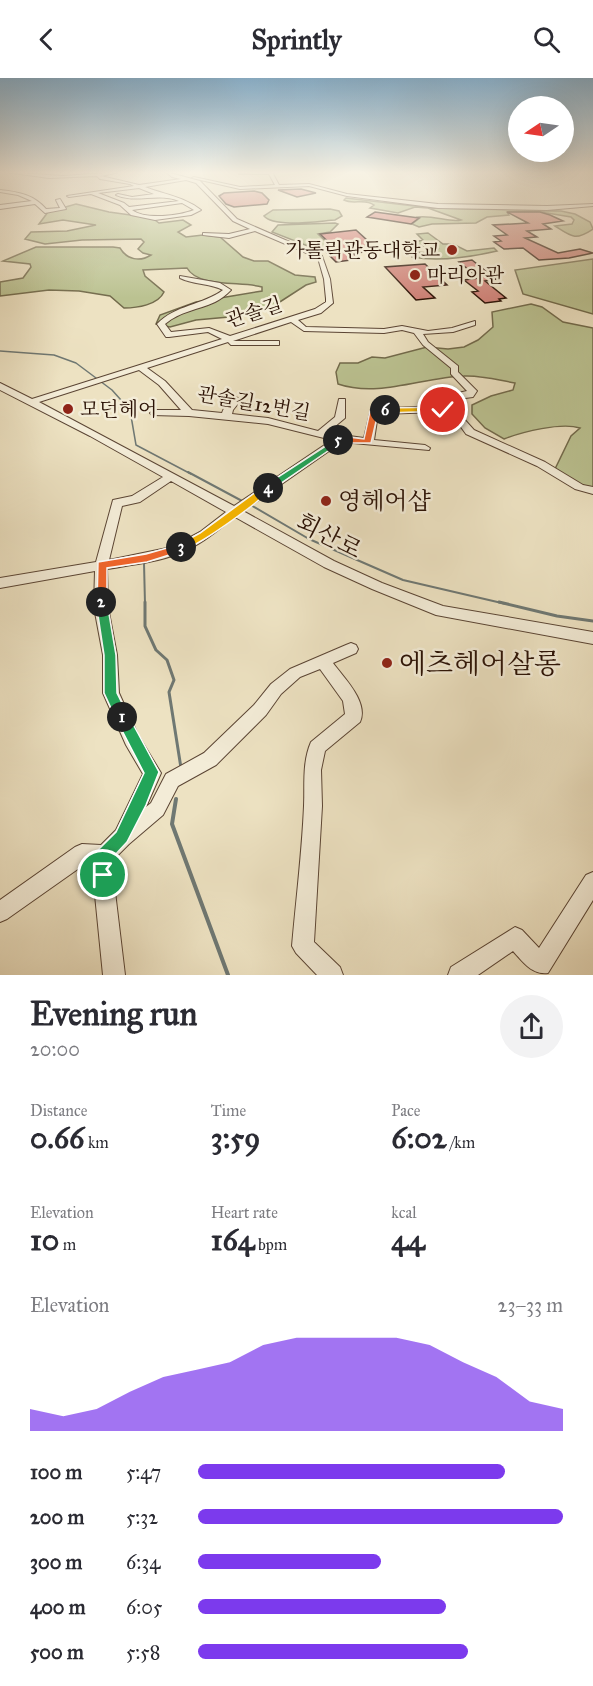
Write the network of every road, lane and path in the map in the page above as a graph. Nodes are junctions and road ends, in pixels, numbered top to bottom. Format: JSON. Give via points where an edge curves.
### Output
{"nodes":[{"id":1,"x":227,"y":214,"type":"edge"},
{"id":2,"x":256,"y":229,"type":"junction"},
{"id":3,"x":205,"y":234,"type":"dead end"},
{"id":4,"x":182,"y":277,"type":"dead end"},
{"id":5,"x":292,"y":319,"type":"junction"},
{"id":6,"x":472,"y":323,"type":"dead end"},
{"id":7,"x":249,"y":333,"type":"junction"},
{"id":8,"x":418,"y":333,"type":"junction"},
{"id":9,"x":230,"y":339,"type":"junction"},
{"id":10,"x":220,"y":342,"type":"junction"},
{"id":11,"x":258,"y":342,"type":"junction"},
{"id":12,"x":276,"y":343,"type":"dead end"},
{"id":13,"x":140,"y":367,"type":"junction"},
{"id":14,"x":0,"y":386,"type":"edge"},
{"id":15,"x":236,"y":400,"type":"dead end"},
{"id":16,"x":342,"y":401,"type":"dead end"},
{"id":17,"x":30,"y":402,"type":"junction"},
{"id":18,"x":443,"y":410,"type":"junction"},
{"id":19,"x":155,"y":413,"type":"dead end"},
{"id":20,"x":189,"y":413,"type":"junction"},
{"id":21,"x":226,"y":418,"type":"junction"},
{"id":22,"x":321,"y":433,"type":"junction"},
{"id":23,"x":340,"y":439,"type":"junction"},
{"id":24,"x":368,"y":442,"type":"junction"},
{"id":25,"x":425,"y":448,"type":"dead end"},
{"id":26,"x":171,"y":476,"type":"junction"},
{"id":27,"x":593,"y":491,"type":"edge"},
{"id":28,"x":242,"y":506,"type":"junction"},
{"id":29,"x":102,"y":565,"type":"junction"},
{"id":30,"x":0,"y":582,"type":"edge"},
{"id":31,"x":593,"y":638,"type":"edge"},
{"id":32,"x":351,"y":649,"type":"dead end"},
{"id":33,"x":322,"y":660,"type":"junction"},
{"id":34,"x":122,"y":837,"type":"junction"},
{"id":35,"x":105,"y":855,"type":"junction"},
{"id":36,"x":593,"y":882,"type":"edge"},
{"id":37,"x":0,"y":912,"type":"edge"},
{"id":38,"x":114,"y":975,"type":"edge"},
{"id":39,"x":332,"y":975,"type":"edge"},
{"id":40,"x":459,"y":975,"type":"edge"}],
"edges":[{"from":1,"to":2,"type":"street","name":"관솔길"},
{"from":2,"to":3,"type":"street","via":[[236,236]]},
{"from":2,"to":5,"type":"street","name":"관솔길","via":[[316,254],[323,261],[329,303]]},
{"from":4,"to":9,"type":"street","via":[[228,290],[165,319],[161,324],[164,329],[169,335],[209,330]]},
{"from":5,"to":7,"type":"street","name":"관솔길"},
{"from":5,"to":8,"type":"street","via":[[304,329],[402,328]]},
{"from":6,"to":8,"type":"street","via":[[453,330]]},
{"from":7,"to":9,"type":"street","name":"관솔길"},
{"from":7,"to":11,"type":"street"},
{"from":8,"to":18,"type":"street","via":[[423,344],[448,359],[472,391],[447,398]]},
{"from":9,"to":10,"type":"street","name":"관솔길"},
{"from":10,"to":11,"type":"street"},
{"from":10,"to":13,"type":"street","name":"관솔길"},
{"from":11,"to":12,"type":"street"},
{"from":13,"to":17,"type":"street","name":"관솔길"},
{"from":13,"to":20,"type":"street","name":"관솔길12번길","via":[[162,383]]},
{"from":14,"to":17,"type":"street","name":"회산로"},
{"from":15,"to":21,"type":"street"},
{"from":16,"to":22,"type":"street","via":[[340,418]]},
{"from":17,"to":26,"type":"street","name":"회산로"},
{"from":18,"to":24,"type":"street","via":[[374,411]]},
{"from":18,"to":27,"type":"street","via":[[470,432]]},
{"from":19,"to":20,"type":"street"},
{"from":20,"to":21,"type":"street","name":"관솔길12번길"},
{"from":21,"to":22,"type":"street","name":"관솔길12번길","via":[[268,421]]},
{"from":22,"to":23,"type":"street","name":"관솔길12번길"},
{"from":23,"to":24,"type":"street","name":"관솔길12번길"},
{"from":23,"to":28,"type":"street"},
{"from":24,"to":25,"type":"street","name":"관솔길12번길"},
{"from":26,"to":28,"type":"street","name":"회산로"},
{"from":26,"to":29,"type":"street","via":[[136,499],[117,503]]},
{"from":28,"to":29,"type":"street","via":[[204,535],[176,550]]},
{"from":28,"to":31,"type":"street","name":"회산로","via":[[329,564],[441,611]]},
{"from":29,"to":30,"type":"street"},
{"from":29,"to":34,"type":"street","via":[[101,607],[110,655],[111,693],[132,740],[152,772]]},
{"from":32,"to":33,"type":"street"},
{"from":33,"to":34,"type":"street","via":[[295,673],[276,689],[210,759],[172,780],[157,809]]},
{"from":33,"to":39,"type":"street","via":[[351,699],[354,717],[317,747],[312,770],[303,946]]},
{"from":34,"to":35,"type":"street"},
{"from":35,"to":37,"type":"street","via":[[82,854]]},
{"from":35,"to":38,"type":"street","via":[[103,875]]},
{"from":36,"to":40,"type":"street","via":[[540,965],[515,937]]}]}
